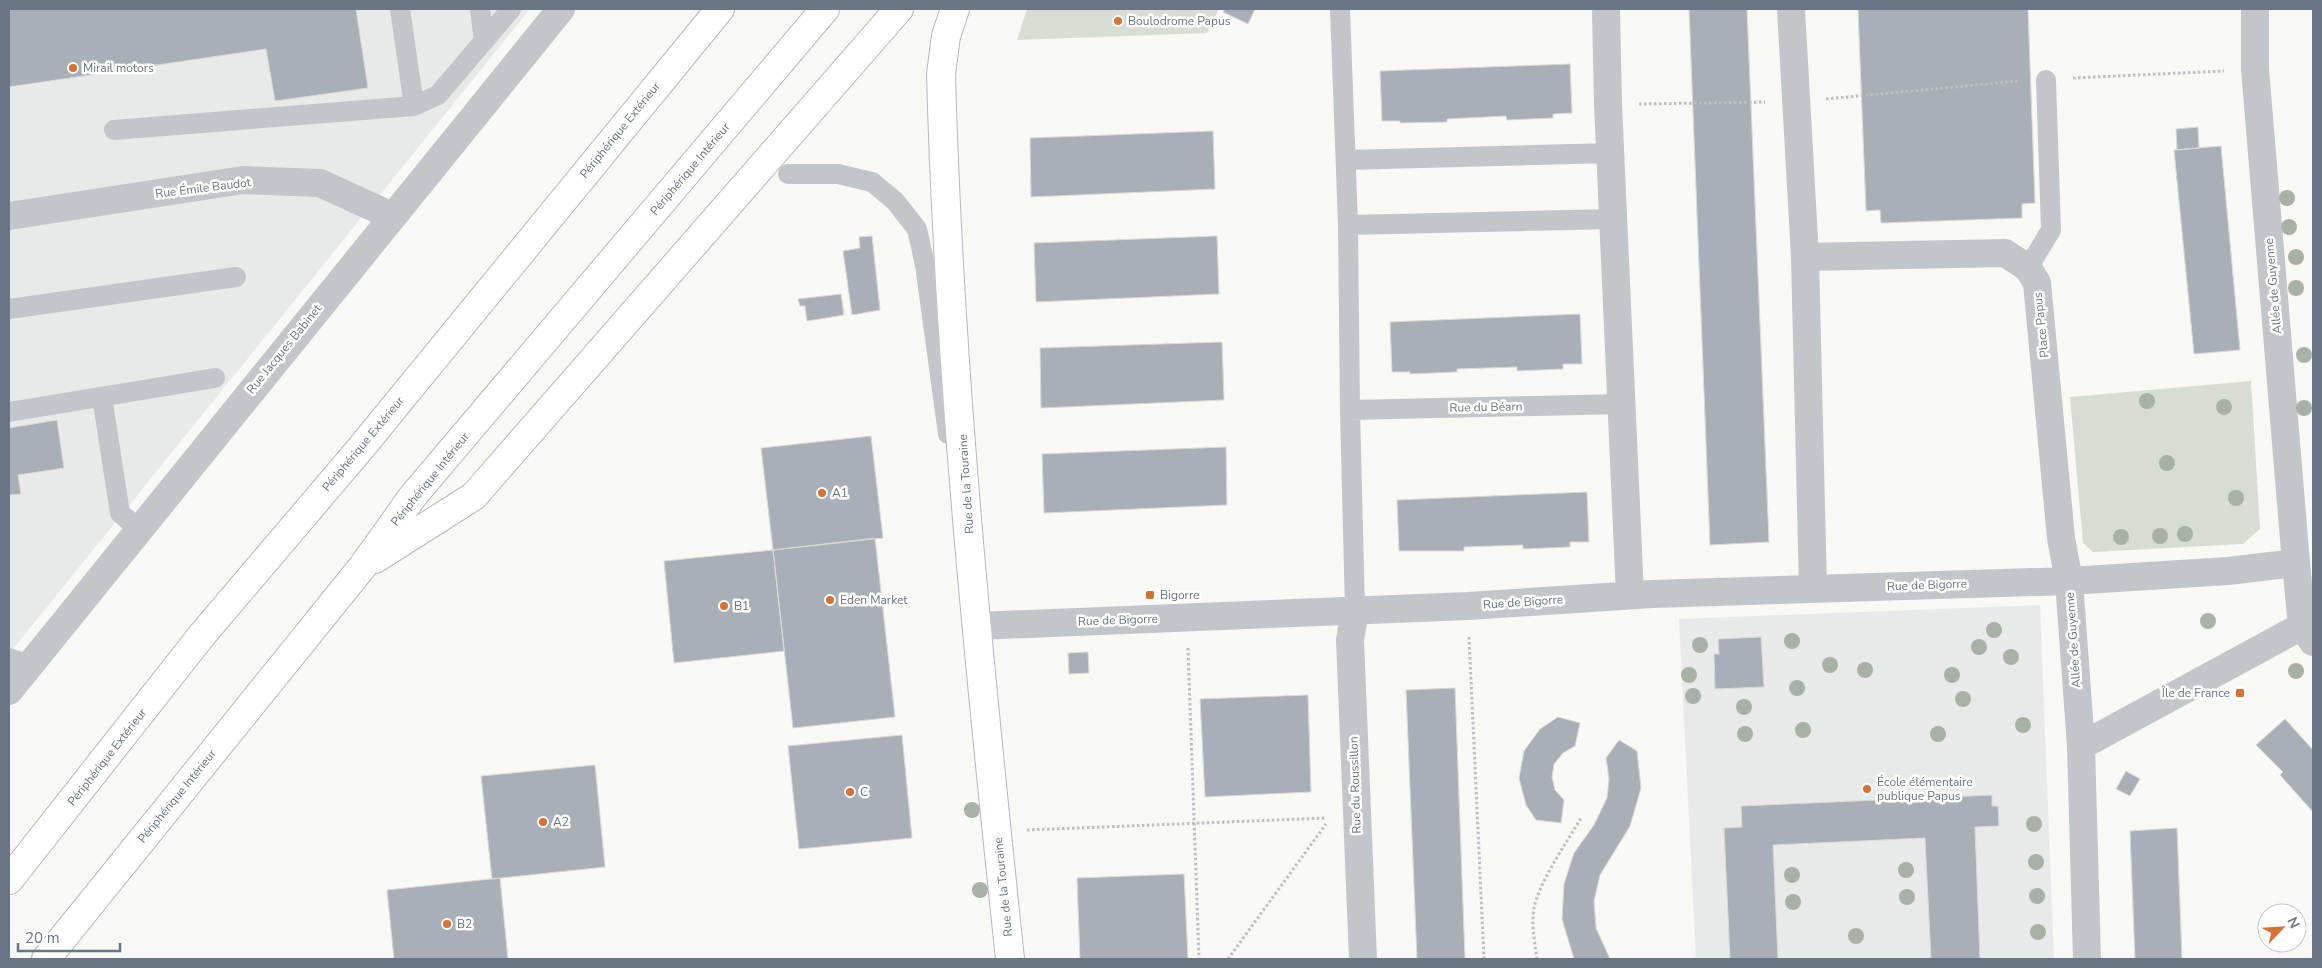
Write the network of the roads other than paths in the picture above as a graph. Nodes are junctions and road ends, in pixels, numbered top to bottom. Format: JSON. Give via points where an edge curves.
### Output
{"nodes":[{"id":1,"x":400,"y":9,"type":"edge"},
{"id":2,"x":480,"y":9,"type":"edge"},
{"id":3,"x":511,"y":9,"type":"edge"},
{"id":4,"x":561,"y":9,"type":"edge"},
{"id":5,"x":720,"y":9,"type":"edge"},
{"id":6,"x":825,"y":9,"type":"edge"},
{"id":7,"x":899,"y":9,"type":"edge"},
{"id":8,"x":955,"y":9,"type":"edge"},
{"id":9,"x":1340,"y":9,"type":"edge"},
{"id":10,"x":1606,"y":9,"type":"edge"},
{"id":11,"x":1791,"y":9,"type":"edge"},
{"id":12,"x":2255,"y":9,"type":"edge"},
{"id":13,"x":484,"y":41,"type":"junction"},
{"id":14,"x":2046,"y":80,"type":"dead end"},
{"id":15,"x":414,"y":106,"type":"junction"},
{"id":16,"x":114,"y":130,"type":"dead end"},
{"id":17,"x":1611,"y":153,"type":"junction"},
{"id":18,"x":1346,"y":160,"type":"junction"},
{"id":19,"x":788,"y":174,"type":"dead end"},
{"id":20,"x":9,"y":216,"type":"edge"},
{"id":21,"x":392,"y":216,"type":"junction"},
{"id":22,"x":1613,"y":218,"type":"junction"},
{"id":23,"x":1348,"y":224,"type":"junction"},
{"id":24,"x":1805,"y":257,"type":"junction"},
{"id":25,"x":2028,"y":268,"type":"junction"},
{"id":26,"x":236,"y":277,"type":"dead end"},
{"id":27,"x":9,"y":309,"type":"edge"},
{"id":28,"x":215,"y":378,"type":"dead end"},
{"id":29,"x":102,"y":397,"type":"junction"},
{"id":30,"x":1622,"y":404,"type":"junction"},
{"id":31,"x":1350,"y":410,"type":"junction"},
{"id":32,"x":9,"y":412,"type":"edge"},
{"id":33,"x":139,"y":529,"type":"junction"},
{"id":34,"x":2296,"y":563,"type":"junction"},
{"id":35,"x":363,"y":566,"type":"junction"},
{"id":36,"x":2069,"y":581,"type":"junction"},
{"id":37,"x":1813,"y":589,"type":"junction"},
{"id":38,"x":1630,"y":595,"type":"junction"},
{"id":39,"x":1355,"y":610,"type":"junction"},
{"id":40,"x":976,"y":626,"type":"junction"},
{"id":41,"x":2308,"y":634,"type":"edge"},
{"id":42,"x":19,"y":662,"type":"edge"},
{"id":43,"x":9,"y":691,"type":"edge"},
{"id":44,"x":2081,"y":746,"type":"junction"},
{"id":45,"x":9,"y":880,"type":"edge"},
{"id":46,"x":46,"y":959,"type":"edge"},
{"id":47,"x":1010,"y":959,"type":"edge"},
{"id":48,"x":1363,"y":959,"type":"edge"},
{"id":49,"x":2087,"y":959,"type":"edge"}],
"edges":[{"from":1,"to":15,"type":"lane"},
{"from":2,"to":13,"type":"lane"},
{"from":3,"to":13,"type":"lane"},
{"from":4,"to":21,"type":"street","name":"Rue Jacques Babinet"},
{"from":5,"to":45,"type":"main road","name":"Périphérique Extérieur","via":[[360,449],[202,636]]},
{"from":6,"to":35,"type":"main road","name":"Périphérique Intérieur","via":[[413,496]]},
{"from":7,"to":35,"type":"main road","via":[[474,496]]},
{"from":8,"to":40,"type":"main road","name":"Rue de la Touraine","via":[[946,36],[941,74],[943,136]]},
{"from":9,"to":18,"type":"lane"},
{"from":10,"to":17,"type":"street"},
{"from":11,"to":24,"type":"street"},
{"from":12,"to":34,"type":"street","name":"Allée de Guyenne","via":[[2255,69]]},
{"from":13,"to":15,"type":"lane","via":[[438,94]]},
{"from":14,"to":25,"type":"lane","via":[[2051,230]]},
{"from":15,"to":16,"type":"lane"},
{"from":17,"to":18,"type":"lane"},
{"from":17,"to":22,"type":"street"},
{"from":18,"to":23,"type":"lane"},
{"from":19,"to":40,"type":"lane","via":[[838,174],[872,182],[895,201],[918,229]]},
{"from":20,"to":21,"type":"street","name":"Rue Émile Baudot","via":[[243,180],[320,183]]},
{"from":21,"to":33,"type":"street","name":"Rue Jacques Babinet"},
{"from":22,"to":23,"type":"lane"},
{"from":22,"to":30,"type":"street"},
{"from":23,"to":31,"type":"lane"},
{"from":24,"to":25,"type":"street","via":[[2005,254]]},
{"from":24,"to":37,"type":"street"},
{"from":25,"to":36,"type":"street","name":"Place Papus","via":[[2037,283],[2061,538]]},
{"from":26,"to":27,"type":"lane"},
{"from":28,"to":29,"type":"lane"},
{"from":29,"to":32,"type":"lane"},
{"from":29,"to":33,"type":"lane","via":[[120,513]]},
{"from":30,"to":31,"type":"lane","name":"Rue du Béarn"},
{"from":30,"to":38,"type":"street"},
{"from":31,"to":39,"type":"lane"},
{"from":33,"to":42,"type":"street","name":"Rue Jacques Babinet"},
{"from":34,"to":36,"type":"street","name":"Allée de Guyenne","via":[[2228,571]]},
{"from":34,"to":41,"type":"street","name":"Allée de Guyenne"},
{"from":35,"to":46,"type":"main road","name":"Périphérique Intérieur"},
{"from":36,"to":37,"type":"street","name":"Rue de Bigorre"},
{"from":36,"to":44,"type":"street","name":"Allée de Guyenne"},
{"from":37,"to":38,"type":"street","name":"Rue de Bigorre"},
{"from":38,"to":39,"type":"street","name":"Rue de Bigorre"},
{"from":39,"to":40,"type":"street","name":"Rue de Bigorre"},
{"from":39,"to":48,"type":"street","name":"Rue du Roussillon","via":[[1350,640]]},
{"from":40,"to":47,"type":"main road","name":"Rue de la Touraine"},
{"from":41,"to":44,"type":"street","name":"Allée de Guyenne"},
{"from":42,"to":43,"type":"street","name":"Rue Jacques Babinet"},
{"from":44,"to":49,"type":"street","name":"Allée de Guyenne"}]}
